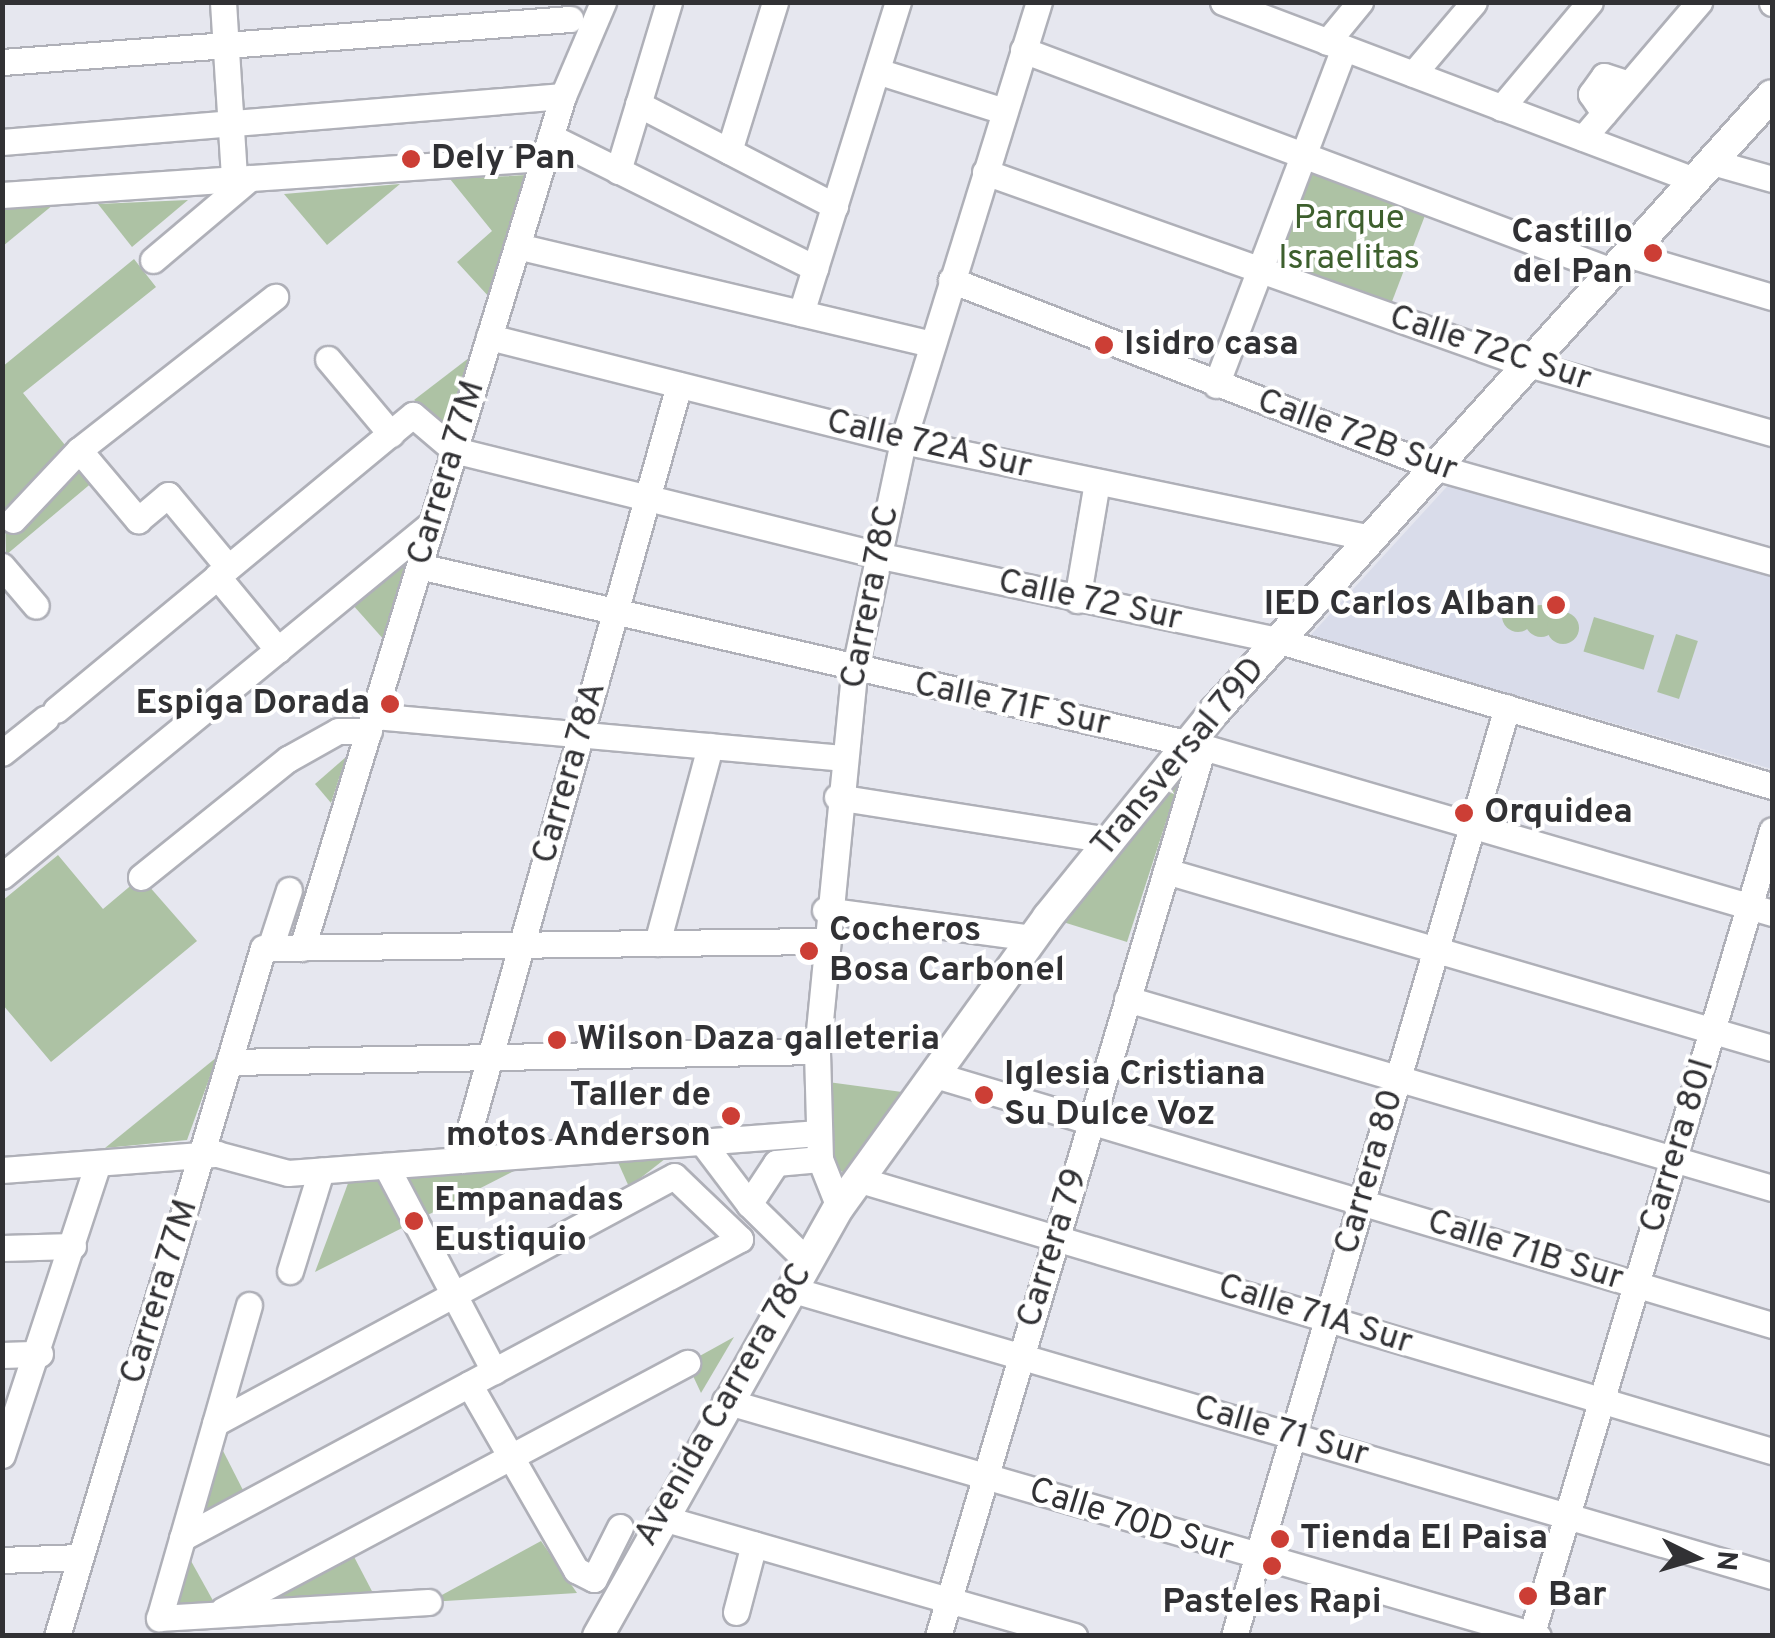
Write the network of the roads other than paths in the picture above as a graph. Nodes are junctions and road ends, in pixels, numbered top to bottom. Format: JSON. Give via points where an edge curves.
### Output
{"nodes":[{"id":1,"x":223,"y":2,"type":"edge"},
{"id":2,"x":602,"y":2,"type":"edge"},
{"id":3,"x":669,"y":2,"type":"edge"},
{"id":4,"x":775,"y":2,"type":"edge"},
{"id":5,"x":898,"y":2,"type":"edge"},
{"id":6,"x":1038,"y":2,"type":"edge"},
{"id":7,"x":1360,"y":2,"type":"edge"},
{"id":8,"x":1474,"y":2,"type":"edge"},
{"id":9,"x":1590,"y":2,"type":"edge"},
{"id":10,"x":1699,"y":2,"type":"edge"},
{"id":11,"x":1234,"y":4,"type":"edge"},
{"id":12,"x":438,"y":15,"type":"edge"},
{"id":13,"x":570,"y":19,"type":"dead end"},
{"id":14,"x":1336,"y":45,"type":"junction"},
{"id":15,"x":226,"y":46,"type":"junction"},
{"id":16,"x":1023,"y":50,"type":"junction"},
{"id":17,"x":2,"y":62,"type":"edge"},
{"id":18,"x":876,"y":71,"type":"junction"},
{"id":19,"x":1412,"y":74,"type":"junction"},
{"id":20,"x":1772,"y":95,"type":"edge"},
{"id":21,"x":564,"y":96,"type":"junction"},
{"id":22,"x":638,"y":104,"type":"junction"},
{"id":23,"x":1501,"y":108,"type":"junction"},
{"id":24,"x":1004,"y":110,"type":"junction"},
{"id":25,"x":231,"y":124,"type":"junction"},
{"id":26,"x":1583,"y":138,"type":"junction"},
{"id":27,"x":2,"y":142,"type":"edge"},
{"id":28,"x":547,"y":148,"type":"junction"},
{"id":29,"x":728,"y":151,"type":"junction"},
{"id":30,"x":1303,"y":158,"type":"junction"},
{"id":31,"x":618,"y":171,"type":"junction"},
{"id":32,"x":1703,"y":171,"type":"junction"},
{"id":33,"x":985,"y":172,"type":"junction"},
{"id":34,"x":242,"y":179,"type":"junction"},
{"id":35,"x":1772,"y":180,"type":"edge"},
{"id":36,"x":2,"y":195,"type":"edge"},
{"id":37,"x":835,"y":206,"type":"junction"},
{"id":38,"x":517,"y":246,"type":"junction"},
{"id":39,"x":153,"y":260,"type":"dead end"},
{"id":40,"x":1620,"y":262,"type":"junction"},
{"id":41,"x":815,"y":268,"type":"junction"},
{"id":42,"x":1260,"y":272,"type":"junction"},
{"id":43,"x":952,"y":280,"type":"junction"},
{"id":44,"x":276,"y":297,"type":"dead end"},
{"id":45,"x":1772,"y":297,"type":"edge"},
{"id":46,"x":801,"y":314,"type":"junction"},
{"id":47,"x":489,"y":337,"type":"junction"},
{"id":48,"x":932,"y":344,"type":"junction"},
{"id":49,"x":328,"y":360,"type":"dead end"},
{"id":50,"x":1527,"y":364,"type":"junction"},
{"id":51,"x":678,"y":385,"type":"junction"},
{"id":52,"x":1216,"y":385,"type":"junction"},
{"id":53,"x":1772,"y":433,"type":"edge"},
{"id":54,"x":390,"y":434,"type":"junction"},
{"id":55,"x":903,"y":442,"type":"junction"},
{"id":56,"x":79,"y":450,"type":"junction"},
{"id":57,"x":454,"y":450,"type":"junction"},
{"id":58,"x":1435,"y":467,"type":"junction"},
{"id":59,"x":1096,"y":482,"type":"junction"},
{"id":60,"x":648,"y":495,"type":"junction"},
{"id":61,"x":13,"y":520,"type":"dead end"},
{"id":62,"x":432,"y":524,"type":"junction"},
{"id":63,"x":1372,"y":538,"type":"junction"},
{"id":64,"x":877,"y":555,"type":"junction"},
{"id":65,"x":1772,"y":562,"type":"edge"},
{"id":66,"x":2,"y":566,"type":"edge"},
{"id":67,"x":419,"y":566,"type":"junction"},
{"id":68,"x":223,"y":572,"type":"junction"},
{"id":69,"x":1077,"y":600,"type":"junction"},
{"id":70,"x":36,"y":606,"type":"dead end"},
{"id":71,"x":614,"y":614,"type":"junction"},
{"id":72,"x":1280,"y":640,"type":"junction"},
{"id":73,"x":278,"y":650,"type":"junction"},
{"id":74,"x":854,"y":672,"type":"junction"},
{"id":75,"x":1507,"y":708,"type":"junction"},
{"id":76,"x":371,"y":724,"type":"junction"},
{"id":77,"x":580,"y":735,"type":"junction"},
{"id":78,"x":1196,"y":745,"type":"junction"},
{"id":79,"x":710,"y":746,"type":"junction"},
{"id":80,"x":2,"y":753,"type":"edge"},
{"id":81,"x":841,"y":758,"type":"junction"},
{"id":82,"x":1772,"y":786,"type":"edge"},
{"id":83,"x":836,"y":797,"type":"junction"},
{"id":84,"x":1472,"y":825,"type":"junction"},
{"id":85,"x":1772,"y":830,"type":"edge"},
{"id":86,"x":1106,"y":840,"type":"junction"},
{"id":87,"x":1166,"y":871,"type":"junction"},
{"id":88,"x":2,"y":876,"type":"edge"},
{"id":89,"x":141,"y":877,"type":"dead end"},
{"id":90,"x":289,"y":890,"type":"dead end"},
{"id":91,"x":1761,"y":909,"type":"edge"},
{"id":92,"x":825,"y":910,"type":"junction"},
{"id":93,"x":1032,"y":938,"type":"junction"},
{"id":94,"x":822,"y":941,"type":"junction"},
{"id":95,"x":657,"y":943,"type":"junction"},
{"id":96,"x":522,"y":945,"type":"junction"},
{"id":97,"x":267,"y":948,"type":"junction"},
{"id":98,"x":302,"y":948,"type":"junction"},
{"id":99,"x":1436,"y":950,"type":"junction"},
{"id":100,"x":1128,"y":1000,"type":"junction"},
{"id":101,"x":1712,"y":1030,"type":"junction"},
{"id":102,"x":1772,"y":1048,"type":"edge"},
{"id":103,"x":817,"y":1051,"type":"junction"},
{"id":104,"x":489,"y":1057,"type":"junction"},
{"id":105,"x":229,"y":1062,"type":"junction"},
{"id":106,"x":932,"y":1074,"type":"junction"},
{"id":107,"x":1398,"y":1078,"type":"junction"},
{"id":108,"x":1091,"y":1122,"type":"junction"},
{"id":109,"x":702,"y":1142,"type":"junction"},
{"id":110,"x":819,"y":1146,"type":"junction"},
{"id":111,"x":202,"y":1155,"type":"junction"},
{"id":112,"x":1674,"y":1159,"type":"junction"},
{"id":113,"x":461,"y":1160,"type":"junction"},
{"id":114,"x":98,"y":1163,"type":"junction"},
{"id":115,"x":386,"y":1166,"type":"junction"},
{"id":116,"x":2,"y":1170,"type":"edge"},
{"id":117,"x":321,"y":1170,"type":"junction"},
{"id":118,"x":857,"y":1179,"type":"junction"},
{"id":119,"x":1772,"y":1188,"type":"edge"},
{"id":120,"x":1362,"y":1202,"type":"junction"},
{"id":121,"x":749,"y":1204,"type":"junction"},
{"id":122,"x":839,"y":1207,"type":"junction"},
{"id":123,"x":1056,"y":1238,"type":"junction"},
{"id":124,"x":73,"y":1246,"type":"junction"},
{"id":125,"x":2,"y":1248,"type":"edge"},
{"id":126,"x":807,"y":1261,"type":"junction"},
{"id":127,"x":290,"y":1271,"type":"dead end"},
{"id":128,"x":1636,"y":1284,"type":"junction"},
{"id":129,"x":790,"y":1289,"type":"junction"},
{"id":130,"x":454,"y":1295,"type":"junction"},
{"id":131,"x":249,"y":1306,"type":"dead end"},
{"id":132,"x":1327,"y":1319,"type":"junction"},
{"id":133,"x":1772,"y":1324,"type":"edge"},
{"id":134,"x":40,"y":1354,"type":"junction"},
{"id":135,"x":2,"y":1355,"type":"edge"},
{"id":136,"x":1021,"y":1356,"type":"junction"},
{"id":137,"x":686,"y":1363,"type":"dead end"},
{"id":138,"x":494,"y":1371,"type":"junction"},
{"id":139,"x":469,"y":1384,"type":"junction"},
{"id":140,"x":725,"y":1400,"type":"junction"},
{"id":141,"x":1602,"y":1400,"type":"junction"},
{"id":142,"x":216,"y":1423,"type":"junction"},
{"id":143,"x":1293,"y":1436,"type":"junction"},
{"id":144,"x":1772,"y":1452,"type":"edge"},
{"id":145,"x":6,"y":1455,"type":"edge"},
{"id":146,"x":509,"y":1458,"type":"junction"},
{"id":147,"x":985,"y":1478,"type":"junction"},
{"id":148,"x":1567,"y":1516,"type":"junction"},
{"id":149,"x":658,"y":1517,"type":"junction"},
{"id":150,"x":182,"y":1538,"type":"junction"},
{"id":151,"x":754,"y":1544,"type":"junction"},
{"id":152,"x":621,"y":1546,"type":"junction"},
{"id":153,"x":79,"y":1557,"type":"junction"},
{"id":154,"x":1256,"y":1558,"type":"junction"},
{"id":155,"x":2,"y":1560,"type":"edge"},
{"id":156,"x":1772,"y":1576,"type":"edge"},
{"id":157,"x":949,"y":1600,"type":"junction"},
{"id":158,"x":428,"y":1602,"type":"dead end"},
{"id":159,"x":736,"y":1612,"type":"dead end"},
{"id":160,"x":216,"y":1614,"type":"junction"},
{"id":161,"x":1534,"y":1635,"type":"edge"},
{"id":162,"x":58,"y":1636,"type":"edge"},
{"id":163,"x":598,"y":1636,"type":"edge"},
{"id":164,"x":938,"y":1636,"type":"edge"},
{"id":165,"x":1074,"y":1636,"type":"edge"},
{"id":166,"x":1234,"y":1636,"type":"edge"}],
"edges":[{"from":1,"to":15,"type":"street"},
{"from":2,"to":21,"type":"street","name":"Carrera 77M"},
{"from":3,"to":22,"type":"street"},
{"from":4,"to":29,"type":"street"},
{"from":5,"to":18,"type":"street"},
{"from":6,"to":16,"type":"street","name":"Carrera 78C"},
{"from":7,"to":14,"type":"street"},
{"from":8,"to":19,"type":"street"},
{"from":9,"to":23,"type":"street"},
{"from":10,"to":26,"type":"street"},
{"from":11,"to":14,"type":"street"},
{"from":12,"to":13,"type":"street"},
{"from":12,"to":15,"type":"street"},
{"from":14,"to":19,"type":"street"},
{"from":14,"to":30,"type":"street"},
{"from":15,"to":17,"type":"street"},
{"from":15,"to":25,"type":"street"},
{"from":16,"to":24,"type":"street","name":"Carrera 78C"},
{"from":16,"to":30,"type":"street"},
{"from":18,"to":24,"type":"street"},
{"from":18,"to":37,"type":"street"},
{"from":19,"to":23,"type":"street"},
{"from":20,"to":32,"type":"main road","name":"Transversal 79D"},
{"from":21,"to":25,"type":"street"},
{"from":21,"to":28,"type":"street","name":"Carrera 77M"},
{"from":22,"to":29,"type":"street"},
{"from":22,"to":31,"type":"street"},
{"from":23,"to":26,"type":"street"},
{"from":24,"to":33,"type":"street","name":"Carrera 78C"},
{"from":25,"to":27,"type":"street"},
{"from":25,"to":34,"type":"street"},
{"from":26,"to":32,"type":"street"},
{"from":28,"to":31,"type":"street"},
{"from":28,"to":34,"type":"street"},
{"from":28,"to":38,"type":"street","name":"Carrera 77M"},
{"from":29,"to":37,"type":"street"},
{"from":30,"to":40,"type":"street"},
{"from":30,"to":42,"type":"street"},
{"from":31,"to":41,"type":"street"},
{"from":32,"to":35,"type":"street"},
{"from":32,"to":40,"type":"main road","name":"Transversal 79D"},
{"from":33,"to":42,"type":"street","name":"Calle 72C Sur"},
{"from":33,"to":43,"type":"street","name":"Carrera 78C"},
{"from":34,"to":36,"type":"street"},
{"from":34,"to":39,"type":"street"},
{"from":37,"to":41,"type":"street"},
{"from":38,"to":46,"type":"street"},
{"from":38,"to":47,"type":"street","name":"Carrera 77M"},
{"from":40,"to":45,"type":"street"},
{"from":40,"to":50,"type":"main road","name":"Transversal 79D"},
{"from":41,"to":46,"type":"street"},
{"from":42,"to":50,"type":"street","name":"Calle 72C Sur"},
{"from":42,"to":52,"type":"street"},
{"from":43,"to":48,"type":"street","name":"Carrera 78C"},
{"from":43,"to":52,"type":"street","name":"Calle 72B Sur"},
{"from":44,"to":56,"type":"street"},
{"from":46,"to":48,"type":"street"},
{"from":47,"to":51,"type":"street","name":"Calle 72A Sur"},
{"from":47,"to":57,"type":"street","name":"Carrera 77M"},
{"from":48,"to":55,"type":"street","name":"Carrera 78C"},
{"from":49,"to":54,"type":"street"},
{"from":50,"to":53,"type":"street","name":"Calle 72C Sur"},
{"from":50,"to":58,"type":"main road","name":"Transversal 79D"},
{"from":51,"to":55,"type":"street","name":"Calle 72A Sur"},
{"from":51,"to":60,"type":"street","name":"Carrera 78A"},
{"from":52,"to":58,"type":"street","name":"Calle 72B Sur"},
{"from":54,"to":57,"type":"street","name":"Calle 72 Sur","via":[[413,415]]},
{"from":54,"to":68,"type":"street"},
{"from":55,"to":59,"type":"street","name":"Calle 72A Sur"},
{"from":55,"to":64,"type":"street","name":"Carrera 78C"},
{"from":56,"to":61,"type":"street"},
{"from":56,"to":68,"type":"street","via":[[138,520],[168,495]]},
{"from":57,"to":60,"type":"street","name":"Calle 72 Sur"},
{"from":57,"to":62,"type":"street","name":"Carrera 77M"},
{"from":58,"to":63,"type":"main road","name":"Transversal 79D"},
{"from":58,"to":65,"type":"street","name":"Calle 72B Sur"},
{"from":59,"to":63,"type":"street","name":"Calle 72A Sur"},
{"from":59,"to":69,"type":"street"},
{"from":60,"to":64,"type":"street","name":"Calle 72 Sur"},
{"from":60,"to":71,"type":"street","name":"Carrera 78A"},
{"from":62,"to":67,"type":"street","name":"Carrera 77M"},
{"from":62,"to":73,"type":"street"},
{"from":63,"to":72,"type":"main road","name":"Transversal 79D"},
{"from":64,"to":69,"type":"street","name":"Calle 72 Sur"},
{"from":64,"to":74,"type":"street","name":"Carrera 78C"},
{"from":66,"to":70,"type":"street"},
{"from":67,"to":71,"type":"street","name":"Calle 71F Sur"},
{"from":67,"to":76,"type":"street","name":"Carrera 77M"},
{"from":68,"to":73,"type":"street"},
{"from":68,"to":80,"type":"street"},
{"from":69,"to":72,"type":"street","name":"Calle 72 Sur"},
{"from":71,"to":74,"type":"street","name":"Calle 71F Sur"},
{"from":71,"to":77,"type":"street","name":"Carrera 78A"},
{"from":72,"to":75,"type":"street","name":"Calle 72 Sur"},
{"from":72,"to":78,"type":"main road","name":"Transversal 79D"},
{"from":73,"to":88,"type":"street"},
{"from":74,"to":78,"type":"street","name":"Calle 71F Sur"},
{"from":74,"to":81,"type":"street","name":"Carrera 78C"},
{"from":75,"to":82,"type":"street","name":"Calle 72 Sur"},
{"from":75,"to":84,"type":"street","name":"Carrera 80"},
{"from":76,"to":77,"type":"street"},
{"from":76,"to":89,"type":"street","via":[[338,731],[288,758]]},
{"from":76,"to":98,"type":"street","name":"Carrera 77M"},
{"from":77,"to":79,"type":"street"},
{"from":77,"to":96,"type":"street","name":"Carrera 78A"},
{"from":78,"to":84,"type":"street","name":"Calle 71F Sur"},
{"from":78,"to":86,"type":"main road","name":"Transversal 79D"},
{"from":78,"to":87,"type":"street","name":"Carrera 79"},
{"from":79,"to":81,"type":"street"},
{"from":79,"to":95,"type":"street"},
{"from":81,"to":83,"type":"street","name":"Carrera 78C"},
{"from":83,"to":86,"type":"street"},
{"from":83,"to":92,"type":"street","name":"Carrera 78C"},
{"from":84,"to":91,"type":"street","name":"Calle 71F Sur"},
{"from":84,"to":99,"type":"street","name":"Carrera 80"},
{"from":85,"to":91,"type":"street","name":"Carrera 80I"},
{"from":86,"to":93,"type":"main road","name":"Transversal 79D"},
{"from":87,"to":99,"type":"street"},
{"from":87,"to":100,"type":"street","name":"Carrera 79"},
{"from":90,"to":97,"type":"street","name":"Carrera 77M"},
{"from":91,"to":101,"type":"street","name":"Carrera 80I"},
{"from":92,"to":93,"type":"street"},
{"from":92,"to":94,"type":"street","name":"Carrera 78C"},
{"from":93,"to":106,"type":"main road","name":"Transversal 79D"},
{"from":94,"to":95,"type":"street"},
{"from":94,"to":103,"type":"street","name":"Carrera 78C"},
{"from":95,"to":96,"type":"street"},
{"from":96,"to":98,"type":"street"},
{"from":96,"to":104,"type":"street","name":"Carrera 78A"},
{"from":97,"to":98,"type":"street"},
{"from":97,"to":105,"type":"street","name":"Carrera 77M"},
{"from":99,"to":101,"type":"street"},
{"from":99,"to":107,"type":"street","name":"Carrera 80"},
{"from":100,"to":107,"type":"street"},
{"from":100,"to":108,"type":"street","name":"Carrera 79"},
{"from":101,"to":102,"type":"street"},
{"from":101,"to":112,"type":"street","name":"Carrera 80I"},
{"from":103,"to":104,"type":"street"},
{"from":103,"to":110,"type":"street","name":"Carrera 78C"},
{"from":104,"to":105,"type":"street"},
{"from":104,"to":113,"type":"street","name":"Carrera 78A"},
{"from":105,"to":111,"type":"street","name":"Carrera 77M"},
{"from":106,"to":108,"type":"street","name":"Calle 71B Sur"},
{"from":106,"to":118,"type":"main road","name":"Transversal 79D"},
{"from":107,"to":112,"type":"street"},
{"from":107,"to":120,"type":"street","name":"Carrera 80"},
{"from":108,"to":120,"type":"street","name":"Calle 71B Sur"},
{"from":108,"to":123,"type":"street","name":"Carrera 79"},
{"from":109,"to":110,"type":"street"},
{"from":109,"to":113,"type":"street"},
{"from":109,"to":121,"type":"street"},
{"from":110,"to":121,"type":"street","via":[[776,1163]]},
{"from":110,"to":122,"type":"street","name":"Carrera 78C"},
{"from":111,"to":114,"type":"street"},
{"from":111,"to":117,"type":"street"},
{"from":111,"to":153,"type":"street","name":"Carrera 77M"},
{"from":112,"to":119,"type":"street"},
{"from":112,"to":128,"type":"street","name":"Carrera 80I"},
{"from":113,"to":115,"type":"street"},
{"from":114,"to":116,"type":"street"},
{"from":114,"to":124,"type":"street"},
{"from":115,"to":117,"type":"street"},
{"from":115,"to":130,"type":"street"},
{"from":117,"to":127,"type":"street"},
{"from":118,"to":122,"type":"main road","name":"Avenida Carrera 78C"},
{"from":118,"to":123,"type":"street","name":"Calle 71A Sur"},
{"from":120,"to":128,"type":"street","name":"Calle 71B Sur"},
{"from":120,"to":132,"type":"street","name":"Carrera 80"},
{"from":121,"to":126,"type":"street"},
{"from":122,"to":126,"type":"main road","name":"Avenida Carrera 78C"},
{"from":123,"to":132,"type":"street","name":"Calle 71A Sur"},
{"from":123,"to":136,"type":"street","name":"Carrera 79"},
{"from":124,"to":125,"type":"street"},
{"from":124,"to":134,"type":"street"},
{"from":126,"to":129,"type":"main road","name":"Avenida Carrera 78C"},
{"from":128,"to":133,"type":"street","name":"Calle 71B Sur"},
{"from":128,"to":141,"type":"street","name":"Carrera 80I"},
{"from":129,"to":136,"type":"street","name":"Calle 71 Sur"},
{"from":129,"to":140,"type":"main road","name":"Avenida Carrera 78C"},
{"from":130,"to":138,"type":"street"},
{"from":130,"to":138,"type":"street","via":[[674,1176],[740,1239]]},
{"from":130,"to":142,"type":"street"},
{"from":131,"to":142,"type":"street"},
{"from":132,"to":141,"type":"street","name":"Calle 71A Sur"},
{"from":132,"to":143,"type":"street","name":"Carrera 80"},
{"from":134,"to":135,"type":"street"},
{"from":134,"to":145,"type":"street"},
{"from":136,"to":143,"type":"street","name":"Calle 71 Sur"},
{"from":136,"to":147,"type":"street","name":"Carrera 79"},
{"from":137,"to":146,"type":"street"},
{"from":138,"to":139,"type":"street"},
{"from":139,"to":146,"type":"street"},
{"from":139,"to":150,"type":"street"},
{"from":140,"to":147,"type":"street","name":"Calle 70D Sur"},
{"from":140,"to":149,"type":"main road","name":"Avenida Carrera 78C"},
{"from":141,"to":144,"type":"street","name":"Calle 71A Sur"},
{"from":141,"to":148,"type":"street","name":"Carrera 80I"},
{"from":142,"to":150,"type":"street"},
{"from":143,"to":148,"type":"street","name":"Calle 71 Sur"},
{"from":143,"to":154,"type":"street","name":"Carrera 80"},
{"from":146,"to":152,"type":"street","via":[[551,1536],[594,1579]]},
{"from":146,"to":160,"type":"street"},
{"from":147,"to":154,"type":"street","name":"Calle 70D Sur"},
{"from":147,"to":157,"type":"street","name":"Carrera 79"},
{"from":148,"to":156,"type":"street","name":"Calle 71 Sur"},
{"from":148,"to":161,"type":"street","name":"Carrera 80I"},
{"from":149,"to":151,"type":"street"},
{"from":149,"to":152,"type":"main road","name":"Avenida Carrera 78C"},
{"from":150,"to":160,"type":"street","via":[[159,1618]]},
{"from":151,"to":157,"type":"street"},
{"from":151,"to":159,"type":"street"},
{"from":152,"to":163,"type":"main road","name":"Avenida Carrera 78C"},
{"from":153,"to":155,"type":"street"},
{"from":153,"to":162,"type":"street","name":"Carrera 77M"},
{"from":154,"to":161,"type":"street","name":"Calle 70D Sur"},
{"from":154,"to":166,"type":"street","name":"Carrera 80"},
{"from":157,"to":164,"type":"street","name":"Carrera 79"},
{"from":157,"to":165,"type":"street"},
{"from":158,"to":160,"type":"street"}]}
